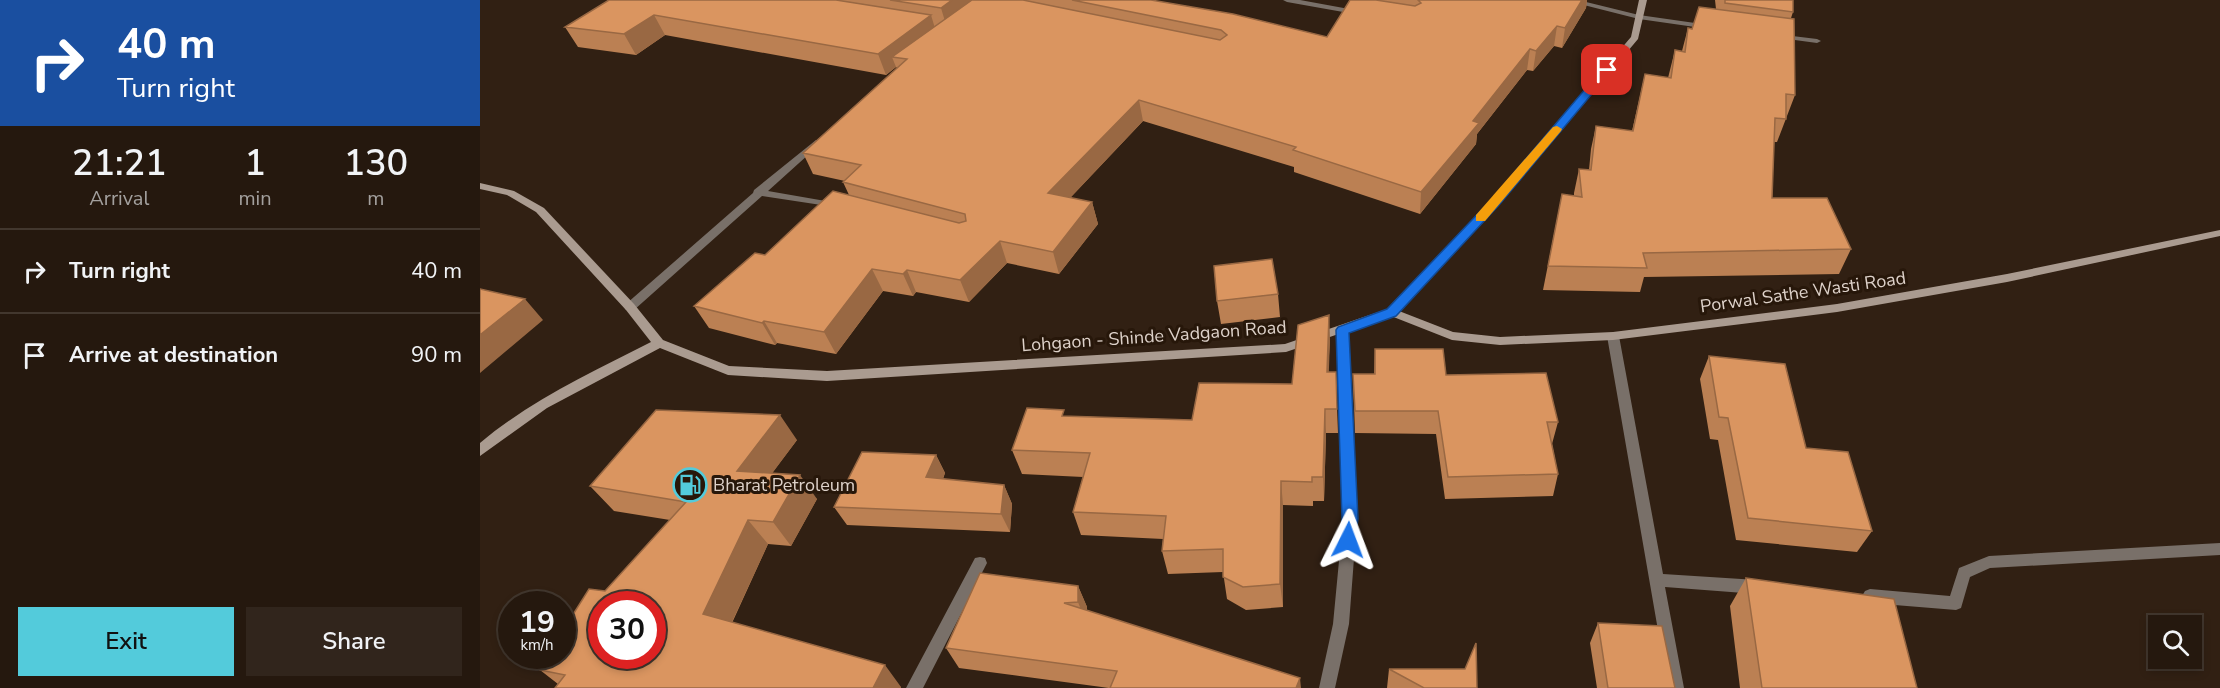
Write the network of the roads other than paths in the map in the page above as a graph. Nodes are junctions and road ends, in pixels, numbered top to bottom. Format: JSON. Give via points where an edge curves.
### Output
{"nodes":[{"id":1,"x":1287,"y":0,"type":"edge"},
{"id":2,"x":1568,"y":0,"type":"edge"},
{"id":3,"x":1643,"y":0,"type":"edge"},
{"id":4,"x":1368,"y":14,"type":"edge"},
{"id":5,"x":1639,"y":17,"type":"junction"},
{"id":6,"x":1722,"y":28,"type":"edge"},
{"id":7,"x":1770,"y":35,"type":"edge"},
{"id":8,"x":1817,"y":41,"type":"dead end"},
{"id":9,"x":821,"y":138,"type":"edge"},
{"id":10,"x":480,"y":186,"type":"edge"},
{"id":11,"x":758,"y":192,"type":"junction"},
{"id":12,"x":846,"y":208,"type":"edge"},
{"id":13,"x":2220,"y":233,"type":"edge"},
{"id":14,"x":630,"y":307,"type":"junction"},
{"id":15,"x":1391,"y":312,"type":"junction"},
{"id":16,"x":1342,"y":330,"type":"junction"},
{"id":17,"x":1613,"y":336,"type":"junction"},
{"id":18,"x":658,"y":343,"type":"junction"},
{"id":19,"x":480,"y":451,"type":"edge"},
{"id":20,"x":2220,"y":549,"type":"edge"},
{"id":21,"x":980,"y":562,"type":"dead end"},
{"id":22,"x":1656,"y":579,"type":"junction"},
{"id":23,"x":1772,"y":589,"type":"edge"},
{"id":24,"x":1852,"y":595,"type":"edge"},
{"id":25,"x":914,"y":688,"type":"edge"},
{"id":26,"x":1327,"y":688,"type":"edge"},
{"id":27,"x":1676,"y":688,"type":"edge"}],
"edges":[{"from":1,"to":4,"type":"street"},
{"from":2,"to":5,"type":"street"},
{"from":3,"to":5,"type":"street","name":"Lohgaon - Shinde Vadgaon Road"},
{"from":5,"to":6,"type":"street"},
{"from":5,"to":15,"type":"street","name":"Lohgaon - Shinde Vadgaon Road","via":[[1635,37],[1495,203]]},
{"from":7,"to":8,"type":"street"},
{"from":9,"to":11,"type":"street"},
{"from":10,"to":14,"type":"street","via":[[510,193],[540,210]]},
{"from":11,"to":12,"type":"street"},
{"from":11,"to":14,"type":"street"},
{"from":13,"to":17,"type":"street","name":"Porwal Sathe Wasti Road","via":[[2007,278],[1837,308]]},
{"from":14,"to":18,"type":"street"},
{"from":15,"to":16,"type":"street","name":"Lohgaon - Shinde Vadgaon Road"},
{"from":15,"to":17,"type":"street","name":"Porwal Sathe Wasti Road","via":[[1452,336],[1500,341]]},
{"from":16,"to":18,"type":"street","name":"Lohgaon - Shinde Vadgaon Road","via":[[1286,348],[827,376],[728,370]]},
{"from":16,"to":26,"type":"street","via":[[1350,519],[1341,624]]},
{"from":17,"to":22,"type":"street"},
{"from":18,"to":19,"type":"street","via":[[565,391],[503,430]]},
{"from":20,"to":24,"type":"street","via":[[1989,562],[1964,573],[1956,603]]},
{"from":21,"to":25,"type":"street"},
{"from":22,"to":23,"type":"street"},
{"from":22,"to":27,"type":"street"}]}
